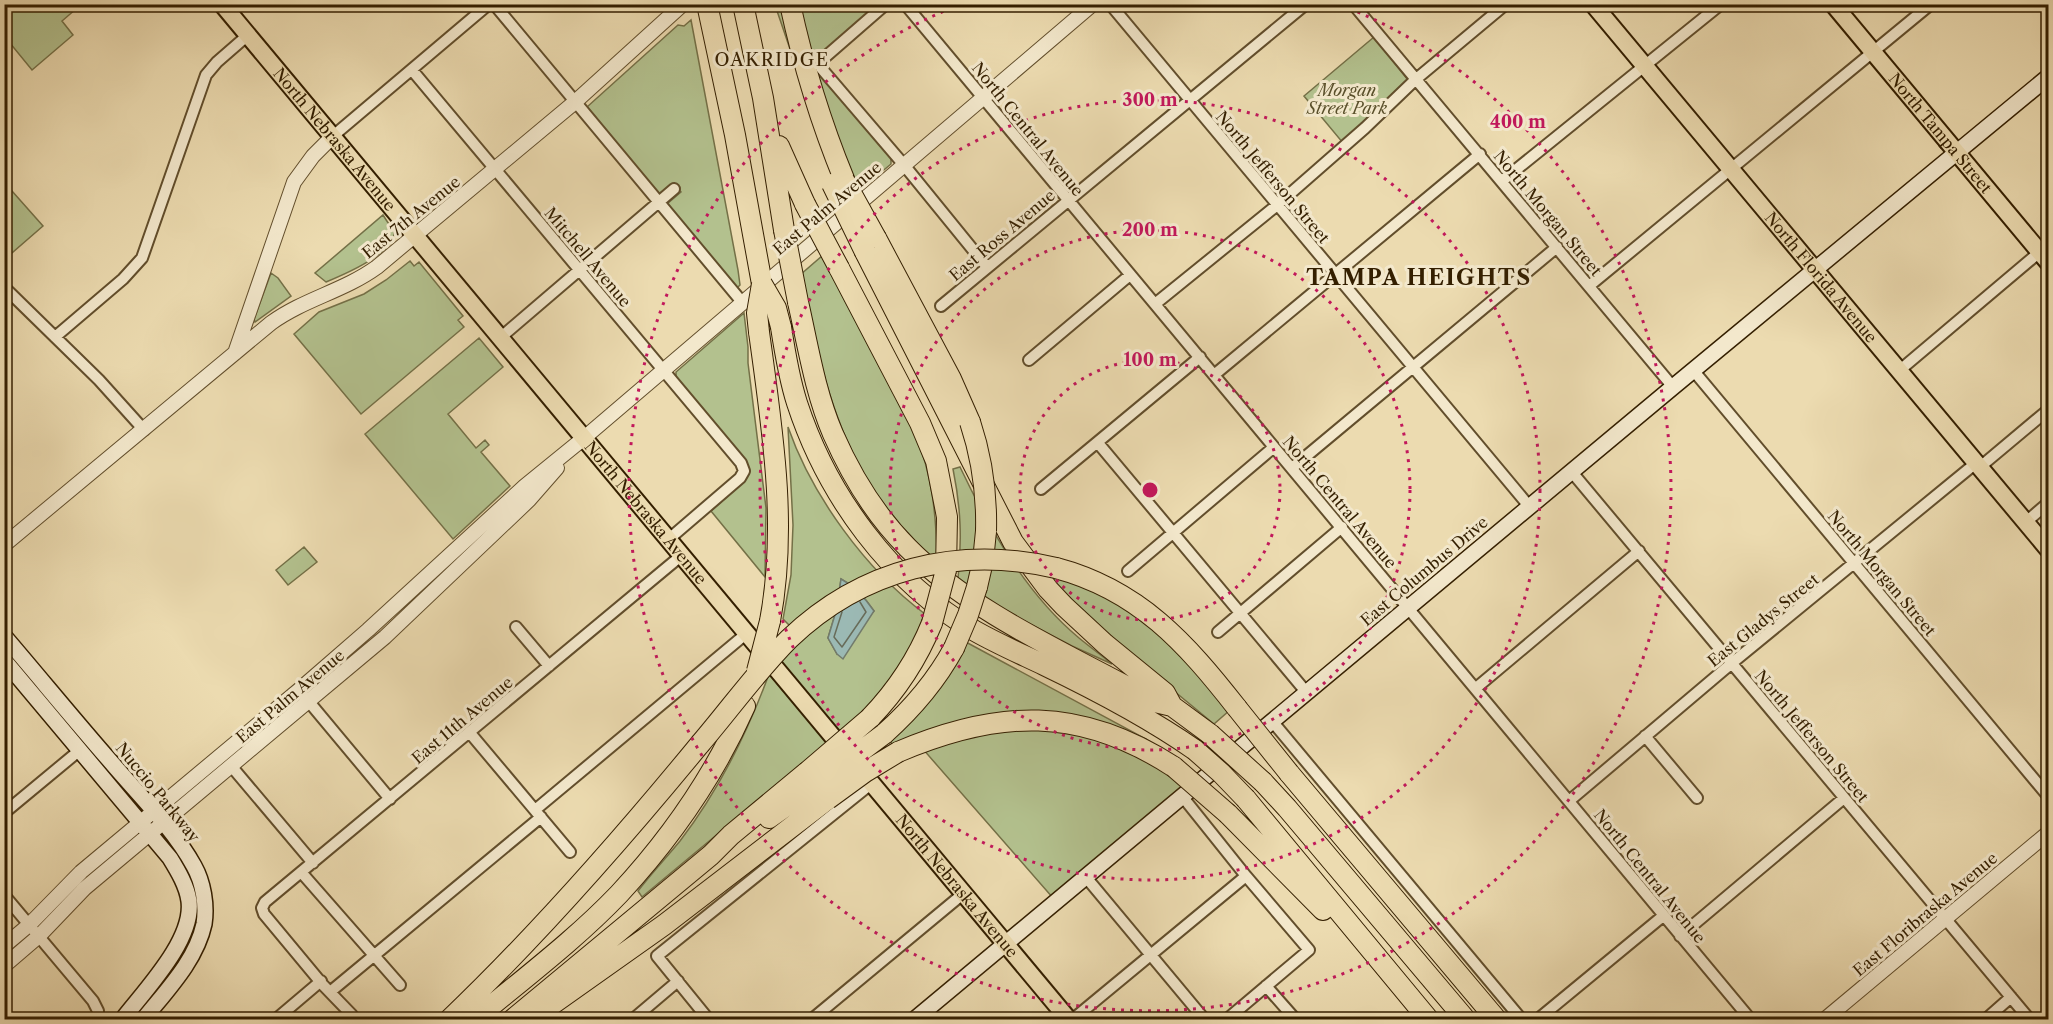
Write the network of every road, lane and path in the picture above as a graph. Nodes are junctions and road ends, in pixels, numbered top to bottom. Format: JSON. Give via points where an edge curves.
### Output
{"nodes":[{"id":1,"x":222,"y":4,"type":"edge"},
{"id":2,"x":489,"y":4,"type":"edge"},
{"id":3,"x":494,"y":4,"type":"edge"},
{"id":4,"x":684,"y":4,"type":"edge"},
{"id":5,"x":886,"y":4,"type":"edge"},
{"id":6,"x":905,"y":4,"type":"edge"},
{"id":7,"x":1093,"y":4,"type":"edge"},
{"id":8,"x":1110,"y":4,"type":"edge"},
{"id":9,"x":1306,"y":4,"type":"edge"},
{"id":10,"x":1353,"y":4,"type":"edge"},
{"id":11,"x":1506,"y":4,"type":"edge"},
{"id":12,"x":1593,"y":4,"type":"edge"},
{"id":13,"x":1721,"y":4,"type":"edge"},
{"id":14,"x":1833,"y":4,"type":"edge"},
{"id":15,"x":1931,"y":4,"type":"edge"},
{"id":16,"x":743,"y":5,"type":"edge"},
{"id":17,"x":709,"y":12,"type":"edge"},
{"id":18,"x":792,"y":12,"type":"edge"},
{"id":19,"x":248,"y":35,"type":"junction"},
{"id":20,"x":1873,"y":52,"type":"junction"},
{"id":21,"x":1644,"y":67,"type":"junction"},
{"id":22,"x":412,"y":70,"type":"junction"},
{"id":23,"x":2049,"y":77,"type":"edge"},
{"id":24,"x":1415,"y":80,"type":"junction"},
{"id":25,"x":983,"y":97,"type":"junction"},
{"id":26,"x":763,"y":98,"type":"junction"},
{"id":27,"x":1189,"y":100,"type":"junction"},
{"id":28,"x":575,"y":102,"type":"junction"},
{"id":29,"x":333,"y":136,"type":"junction"},
{"id":30,"x":1957,"y":152,"type":"junction"},
{"id":31,"x":1480,"y":154,"type":"junction"},
{"id":32,"x":904,"y":165,"type":"junction"},
{"id":33,"x":495,"y":169,"type":"junction"},
{"id":34,"x":1732,"y":170,"type":"junction"},
{"id":35,"x":1502,"y":181,"type":"junction"},
{"id":36,"x":674,"y":189,"type":"dead end"},
{"id":37,"x":1067,"y":200,"type":"junction"},
{"id":38,"x":659,"y":202,"type":"junction"},
{"id":39,"x":1276,"y":206,"type":"junction"},
{"id":40,"x":415,"y":236,"type":"junction"},
{"id":41,"x":871,"y":245,"type":"junction"},
{"id":42,"x":1557,"y":247,"type":"junction"},
{"id":43,"x":2046,"y":253,"type":"edge"},
{"id":44,"x":987,"y":267,"type":"junction"},
{"id":45,"x":579,"y":270,"type":"junction"},
{"id":46,"x":1815,"y":270,"type":"junction"},
{"id":47,"x":1130,"y":275,"type":"junction"},
{"id":48,"x":1334,"y":275,"type":"junction"},
{"id":49,"x":762,"y":284,"type":"junction"},
{"id":50,"x":1589,"y":286,"type":"junction"},
{"id":51,"x":4,"y":287,"type":"edge"},
{"id":52,"x":742,"y":302,"type":"junction"},
{"id":53,"x":1155,"y":304,"type":"junction"},
{"id":54,"x":941,"y":306,"type":"dead end"},
{"id":55,"x":56,"y":337,"type":"junction"},
{"id":56,"x":500,"y":338,"type":"junction"},
{"id":57,"x":235,"y":353,"type":"junction"},
{"id":58,"x":1200,"y":357,"type":"junction"},
{"id":59,"x":1029,"y":360,"type":"dead end"},
{"id":60,"x":1412,"y":368,"type":"junction"},
{"id":61,"x":662,"y":370,"type":"junction"},
{"id":62,"x":1693,"y":370,"type":"junction"},
{"id":63,"x":1900,"y":370,"type":"junction"},
{"id":64,"x":1214,"y":375,"type":"junction"},
{"id":65,"x":1673,"y":387,"type":"junction"},
{"id":66,"x":2049,"y":410,"type":"edge"},
{"id":67,"x":144,"y":430,"type":"junction"},
{"id":68,"x":584,"y":438,"type":"junction"},
{"id":69,"x":1098,"y":443,"type":"junction"},
{"id":70,"x":1275,"y":447,"type":"junction"},
{"id":71,"x":1978,"y":465,"type":"junction"},
{"id":72,"x":1292,"y":468,"type":"junction"},
{"id":73,"x":1572,"y":471,"type":"junction"},
{"id":74,"x":1041,"y":489,"type":"dead end"},
{"id":75,"x":2049,"y":503,"type":"edge"},
{"id":76,"x":1529,"y":507,"type":"junction"},
{"id":77,"x":2026,"y":522,"type":"junction"},
{"id":78,"x":1342,"y":527,"type":"junction"},
{"id":79,"x":1173,"y":533,"type":"junction"},
{"id":80,"x":669,"y":538,"type":"junction"},
{"id":81,"x":4,"y":545,"type":"edge"},
{"id":82,"x":2049,"y":549,"type":"edge"},
{"id":83,"x":1638,"y":551,"type":"junction"},
{"id":84,"x":682,"y":555,"type":"junction"},
{"id":85,"x":1855,"y":564,"type":"junction"},
{"id":86,"x":1128,"y":570,"type":"dead end"},
{"id":87,"x":1408,"y":608,"type":"junction"},
{"id":88,"x":1240,"y":614,"type":"junction"},
{"id":89,"x":516,"y":627,"type":"dead end"},
{"id":90,"x":1218,"y":632,"type":"dead end"},
{"id":91,"x":747,"y":633,"type":"junction"},
{"id":92,"x":4,"y":636,"type":"edge"},
{"id":93,"x":4,"y":660,"type":"edge"},
{"id":94,"x":1732,"y":663,"type":"junction"},
{"id":95,"x":549,"y":666,"type":"junction"},
{"id":96,"x":16,"y":671,"type":"junction"},
{"id":97,"x":1476,"y":688,"type":"junction"},
{"id":98,"x":299,"y":690,"type":"junction"},
{"id":99,"x":1307,"y":693,"type":"junction"},
{"id":100,"x":309,"y":702,"type":"junction"},
{"id":101,"x":1172,"y":706,"type":"junction"},
{"id":102,"x":1272,"y":721,"type":"junction"},
{"id":103,"x":471,"y":733,"type":"junction"},
{"id":104,"x":1645,"y":736,"type":"junction"},
{"id":105,"x":80,"y":750,"type":"junction"},
{"id":106,"x":232,"y":767,"type":"junction"},
{"id":107,"x":872,"y":783,"type":"junction"},
{"id":108,"x":817,"y":785,"type":"junction"},
{"id":109,"x":1182,"y":796,"type":"junction"},
{"id":110,"x":2049,"y":796,"type":"edge"},
{"id":111,"x":1697,"y":798,"type":"dead end"},
{"id":112,"x":1844,"y":798,"type":"junction"},
{"id":113,"x":390,"y":799,"type":"junction"},
{"id":114,"x":1569,"y":801,"type":"junction"},
{"id":115,"x":153,"y":811,"type":"junction"},
{"id":116,"x":4,"y":813,"type":"edge"},
{"id":117,"x":538,"y":814,"type":"junction"},
{"id":118,"x":140,"y":822,"type":"junction"},
{"id":119,"x":163,"y":823,"type":"junction"},
{"id":120,"x":2049,"y":833,"type":"edge"},
{"id":121,"x":150,"y":834,"type":"junction"},
{"id":122,"x":570,"y":852,"type":"dead end"},
{"id":123,"x":313,"y":863,"type":"junction"},
{"id":124,"x":301,"y":872,"type":"junction"},
{"id":125,"x":1085,"y":876,"type":"junction"},
{"id":126,"x":1246,"y":876,"type":"junction"},
{"id":127,"x":964,"y":893,"type":"junction"},
{"id":128,"x":4,"y":896,"type":"edge"},
{"id":129,"x":1663,"y":916,"type":"junction"},
{"id":130,"x":1945,"y":918,"type":"junction"},
{"id":131,"x":29,"y":925,"type":"junction"},
{"id":132,"x":39,"y":936,"type":"junction"},
{"id":133,"x":1680,"y":936,"type":"junction"},
{"id":134,"x":1005,"y":942,"type":"junction"},
{"id":135,"x":4,"y":946,"type":"edge"},
{"id":136,"x":1151,"y":955,"type":"junction"},
{"id":137,"x":375,"y":956,"type":"junction"},
{"id":138,"x":1381,"y":963,"type":"junction"},
{"id":139,"x":4,"y":966,"type":"edge"},
{"id":140,"x":321,"y":981,"type":"junction"},
{"id":141,"x":678,"y":981,"type":"junction"},
{"id":142,"x":400,"y":985,"type":"dead end"},
{"id":143,"x":1266,"y":986,"type":"junction"},
{"id":144,"x":330,"y":992,"type":"junction"},
{"id":145,"x":2011,"y":997,"type":"junction"},
{"id":146,"x":352,"y":1015,"type":"dead end"},
{"id":147,"x":98,"y":1020,"type":"edge"},
{"id":148,"x":122,"y":1020,"type":"edge"},
{"id":149,"x":143,"y":1020,"type":"edge"},
{"id":150,"x":275,"y":1020,"type":"edge"},
{"id":151,"x":449,"y":1020,"type":"edge"},
{"id":152,"x":474,"y":1020,"type":"edge"},
{"id":153,"x":512,"y":1020,"type":"edge"},
{"id":154,"x":530,"y":1020,"type":"edge"},
{"id":155,"x":632,"y":1020,"type":"edge"},
{"id":156,"x":709,"y":1020,"type":"edge"},
{"id":157,"x":811,"y":1020,"type":"edge"},
{"id":158,"x":914,"y":1020,"type":"edge"},
{"id":159,"x":1071,"y":1020,"type":"edge"},
{"id":160,"x":1205,"y":1020,"type":"edge"},
{"id":161,"x":1226,"y":1020,"type":"edge"},
{"id":162,"x":1296,"y":1020,"type":"edge"},
{"id":163,"x":1429,"y":1020,"type":"edge"},
{"id":164,"x":1466,"y":1020,"type":"edge"},
{"id":165,"x":1497,"y":1020,"type":"edge"},
{"id":166,"x":1522,"y":1020,"type":"edge"},
{"id":167,"x":1537,"y":1020,"type":"edge"},
{"id":168,"x":1751,"y":1020,"type":"edge"},
{"id":169,"x":1824,"y":1020,"type":"edge"},
{"id":170,"x":1985,"y":1020,"type":"edge"},
{"id":171,"x":2030,"y":1020,"type":"edge"}],
"edges":[{"from":1,"to":19,"type":"main road","name":"North Nebraska Avenue"},
{"from":2,"to":22,"type":"street"},
{"from":3,"to":28,"type":"street"},
{"from":4,"to":28,"type":"street","name":"East 7th Avenue"},
{"from":5,"to":32,"type":"street","via":[[824,58],[821,68]]},
{"from":6,"to":25,"type":"street","name":"North Central Avenue"},
{"from":7,"to":25,"type":"street","name":"East Palm Avenue"},
{"from":8,"to":27,"type":"street","name":"North Jefferson Street"},
{"from":9,"to":27,"type":"street","name":"East Ross Avenue"},
{"from":10,"to":24,"type":"street","name":"North Morgan Street"},
{"from":11,"to":24,"type":"street"},
{"from":12,"to":21,"type":"main road","name":"North Florida Avenue"},
{"from":13,"to":21,"type":"street"},
{"from":14,"to":20,"type":"main road","name":"North Tampa Street"},
{"from":15,"to":20,"type":"street"},
{"from":16,"to":26,"type":"highway"},
{"from":17,"to":49,"type":"highway"},
{"from":18,"to":41,"type":"highway","bridge":true,"via":[[816,138]]},
{"from":19,"to":29,"type":"main road","name":"North Nebraska Avenue"},
{"from":19,"to":55,"type":"street","via":[[206,75],[138,264]]},
{"from":20,"to":30,"type":"main road","name":"North Tampa Street"},
{"from":20,"to":34,"type":"street"},
{"from":21,"to":34,"type":"main road","name":"North Florida Avenue"},
{"from":21,"to":35,"type":"street"},
{"from":22,"to":29,"type":"street"},
{"from":22,"to":33,"type":"street","name":"Mitchell Avenue"},
{"from":23,"to":30,"type":"main road","name":"East Columbus Drive"},
{"from":24,"to":31,"type":"street","name":"North Morgan Street"},
{"from":24,"to":39,"type":"street"},
{"from":25,"to":32,"type":"street","name":"East Palm Avenue"},
{"from":25,"to":37,"type":"street","name":"North Central Avenue"},
{"from":26,"to":101,"type":"highway","bridge":true,"via":[[784,230],[817,387],[832,432],[865,495],[906,547],[994,615],[1155,702]]},
{"from":26,"to":108,"type":"highway","bridge":true,"via":[[780,151],[805,204],[920,423],[936,461],[947,517],[946,570],[932,623],[911,669]]},
{"from":27,"to":37,"type":"street","name":"East Ross Avenue"},
{"from":27,"to":39,"type":"street","name":"North Jefferson Street"},
{"from":28,"to":33,"type":"street","name":"East 7th Avenue"},
{"from":28,"to":38,"type":"street"},
{"from":29,"to":40,"type":"main road","name":"North Nebraska Avenue"},
{"from":29,"to":57,"type":"street","via":[[294,182]]},
{"from":30,"to":43,"type":"main road","name":"North Tampa Street"},
{"from":30,"to":46,"type":"main road","name":"East Columbus Drive"},
{"from":31,"to":35,"type":"street","name":"North Morgan Street"},
{"from":31,"to":48,"type":"street"},
{"from":32,"to":44,"type":"street"},
{"from":32,"to":52,"type":"street","name":"East Palm Avenue"},
{"from":33,"to":40,"type":"street","name":"East 7th Avenue"},
{"from":33,"to":45,"type":"street","name":"Mitchell Avenue"},
{"from":34,"to":46,"type":"main road","name":"North Florida Avenue"},
{"from":34,"to":50,"type":"street"},
{"from":35,"to":42,"type":"street","name":"North Morgan Street"},
{"from":36,"to":38,"type":"street"},
{"from":37,"to":44,"type":"street","name":"East Ross Avenue"},
{"from":37,"to":47,"type":"street","name":"North Central Avenue"},
{"from":38,"to":45,"type":"street"},
{"from":38,"to":52,"type":"street"},
{"from":39,"to":48,"type":"street","name":"North Jefferson Street"},
{"from":39,"to":53,"type":"street"},
{"from":40,"to":56,"type":"main road","name":"North Nebraska Avenue"},
{"from":40,"to":57,"type":"street","name":"East 7th Avenue","via":[[364,276],[282,315]]},
{"from":41,"to":101,"type":"highway","via":[[1013,542],[1064,606],[1166,693]]},
{"from":41,"to":108,"type":"highway","bridge":true,"via":[[951,379],[970,422],[983,475],[986,531],[977,587],[954,648],[905,715]]},
{"from":42,"to":50,"type":"street","name":"North Morgan Street"},
{"from":42,"to":60,"type":"street"},
{"from":43,"to":63,"type":"street"},
{"from":44,"to":54,"type":"street","name":"East Ross Avenue"},
{"from":45,"to":56,"type":"street"},
{"from":45,"to":61,"type":"street","name":"Mitchell Avenue"},
{"from":46,"to":62,"type":"main road","name":"East Columbus Drive"},
{"from":46,"to":63,"type":"main road","name":"North Florida Avenue"},
{"from":47,"to":53,"type":"street","name":"North Central Avenue"},
{"from":47,"to":59,"type":"street"},
{"from":48,"to":60,"type":"street","name":"North Jefferson Street"},
{"from":48,"to":64,"type":"street"},
{"from":49,"to":138,"type":"highway","bridge":true,"via":[[776,308],[797,401],[817,452],[861,527],[910,582],[973,630],[1116,702],[1195,750],[1246,799]]},
{"from":49,"to":152,"type":"highway","bridge":true,"via":[[757,313],[777,476],[778,555],[770,621],[746,706],[694,798],[645,863],[577,934]]},
{"from":50,"to":65,"type":"street","name":"North Morgan Street"},
{"from":51,"to":55,"type":"street"},
{"from":52,"to":61,"type":"street","name":"East Palm Avenue"},
{"from":53,"to":58,"type":"street","name":"North Central Avenue"},
{"from":55,"to":67,"type":"street"},
{"from":56,"to":68,"type":"main road","name":"North Nebraska Avenue"},
{"from":57,"to":67,"type":"street","name":"East 7th Avenue"},
{"from":58,"to":64,"type":"street","name":"North Central Avenue"},
{"from":58,"to":69,"type":"street"},
{"from":60,"to":72,"type":"street"},
{"from":60,"to":76,"type":"street","name":"North Jefferson Street"},
{"from":61,"to":68,"type":"street","name":"East Palm Avenue"},
{"from":61,"to":80,"type":"street","name":"Mitchell Avenue","via":[[744,471],[741,478]]},
{"from":62,"to":65,"type":"main road","name":"East Columbus Drive"},
{"from":62,"to":85,"type":"street","name":"North Morgan Street"},
{"from":63,"to":71,"type":"main road","name":"North Florida Avenue"},
{"from":64,"to":70,"type":"street","name":"North Central Avenue"},
{"from":65,"to":73,"type":"main road","name":"East Columbus Drive"},
{"from":66,"to":71,"type":"street","name":"East Gladys Street"},
{"from":67,"to":81,"type":"street","name":"East 7th Avenue"},
{"from":68,"to":80,"type":"main road","name":"North Nebraska Avenue"},
{"from":68,"to":98,"type":"street","name":"East Palm Avenue","via":[[525,486]]},
{"from":68,"to":100,"type":"street","name":"East Palm Avenue","via":[[463,564]]},
{"from":69,"to":74,"type":"street"},
{"from":69,"to":79,"type":"street"},
{"from":70,"to":72,"type":"street","name":"North Central Avenue"},
{"from":70,"to":79,"type":"street"},
{"from":71,"to":77,"type":"main road","name":"North Florida Avenue"},
{"from":71,"to":85,"type":"street","name":"East Gladys Street"},
{"from":72,"to":78,"type":"street","name":"North Central Avenue"},
{"from":73,"to":76,"type":"main road","name":"East Columbus Drive"},
{"from":73,"to":83,"type":"street","name":"North Jefferson Street"},
{"from":75,"to":77,"type":"street"},
{"from":76,"to":87,"type":"main road","name":"East Columbus Drive"},
{"from":77,"to":82,"type":"main road","name":"North Florida Avenue"},
{"from":78,"to":87,"type":"street","name":"North Central Avenue"},
{"from":78,"to":88,"type":"street"},
{"from":79,"to":86,"type":"street"},
{"from":79,"to":88,"type":"street"},
{"from":80,"to":84,"type":"main road","name":"North Nebraska Avenue"},
{"from":83,"to":94,"type":"street","name":"North Jefferson Street"},
{"from":83,"to":97,"type":"street"},
{"from":84,"to":91,"type":"main road","name":"North Nebraska Avenue"},
{"from":84,"to":95,"type":"street","name":"East 11th Avenue"},
{"from":85,"to":94,"type":"street","name":"East Gladys Street"},
{"from":85,"to":110,"type":"street","name":"North Morgan Street"},
{"from":87,"to":97,"type":"street","name":"North Central Avenue"},
{"from":87,"to":99,"type":"main road","name":"East Columbus Drive"},
{"from":88,"to":90,"type":"street"},
{"from":88,"to":99,"type":"street"},
{"from":89,"to":95,"type":"street"},
{"from":91,"to":107,"type":"main road","name":"North Nebraska Avenue"},
{"from":91,"to":117,"type":"street"},
{"from":92,"to":96,"type":"main road","name":"Nuccio Parkway"},
{"from":93,"to":96,"type":"main road","name":"Nuccio Parkway"},
{"from":94,"to":104,"type":"street","name":"East Gladys Street"},
{"from":94,"to":112,"type":"street","name":"North Jefferson Street"},
{"from":95,"to":103,"type":"street","name":"East 11th Avenue"},
{"from":96,"to":105,"type":"main road","name":"Nuccio Parkway"},
{"from":96,"to":115,"type":"main road","name":"Nuccio Parkway"},
{"from":97,"to":114,"type":"street","name":"North Central Avenue"},
{"from":98,"to":100,"type":"street"},
{"from":98,"to":115,"type":"street","name":"East Palm Avenue"},
{"from":99,"to":102,"type":"main road","name":"East Columbus Drive"},
{"from":100,"to":106,"type":"street","name":"East Palm Avenue"},
{"from":100,"to":113,"type":"street"},
{"from":101,"to":164,"type":"highway","bridge":true,"via":[[1263,782]]},
{"from":102,"to":109,"type":"main road","name":"East Columbus Drive"},
{"from":102,"to":166,"type":"street"},
{"from":103,"to":113,"type":"street","name":"East 11th Avenue"},
{"from":103,"to":117,"type":"street"},
{"from":104,"to":111,"type":"street"},
{"from":104,"to":114,"type":"street","name":"East Gladys Street"},
{"from":105,"to":116,"type":"street"},
{"from":105,"to":118,"type":"main road","name":"Nuccio Parkway"},
{"from":106,"to":119,"type":"street","name":"East Palm Avenue"},
{"from":106,"to":123,"type":"street"},
{"from":107,"to":127,"type":"main road","name":"North Nebraska Avenue"},
{"from":107,"to":141,"type":"street","via":[[657,956]]},
{"from":108,"to":138,"type":"highway","bridge":true,"via":[[865,772],[898,752],[944,733],[994,722],[1062,722],[1107,733],[1174,767],[1228,814],[1348,936]]},
{"from":108,"to":153,"type":"highway","via":[[731,835]]},
{"from":108,"to":154,"type":"highway","via":[[664,926]]},
{"from":109,"to":125,"type":"main road","name":"East Columbus Drive"},
{"from":109,"to":126,"type":"street"},
{"from":112,"to":130,"type":"street","name":"North Jefferson Street"},
{"from":112,"to":133,"type":"street"},
{"from":113,"to":123,"type":"street","name":"East 11th Avenue"},
{"from":114,"to":129,"type":"street","name":"North Central Avenue"},
{"from":115,"to":118,"type":"street","name":"East Palm Avenue"},
{"from":115,"to":119,"type":"main road","name":"Nuccio Parkway"},
{"from":117,"to":122,"type":"street"},
{"from":117,"to":137,"type":"street"},
{"from":118,"to":121,"type":"main road","name":"Nuccio Parkway"},
{"from":118,"to":131,"type":"street","name":"East Palm Avenue","via":[[73,880]]},
{"from":119,"to":121,"type":"street","name":"East Palm Avenue"},
{"from":119,"to":149,"type":"main road","name":"Nuccio Parkway","via":[[195,867],[205,904],[204,923],[189,960]]},
{"from":120,"to":130,"type":"street","name":"East Floribraska Avenue"},
{"from":121,"to":132,"type":"street","name":"East Palm Avenue","via":[[85,888]]},
{"from":121,"to":148,"type":"main road","name":"Nuccio Parkway","via":[[170,858],[183,883],[189,900],[188,919],[182,940]]},
{"from":123,"to":124,"type":"street","name":"East 11th Avenue"},
{"from":124,"to":137,"type":"street"},
{"from":124,"to":140,"type":"street","name":"East 11th Avenue","via":[[262,908]]},
{"from":125,"to":134,"type":"main road","name":"East Columbus Drive"},
{"from":125,"to":136,"type":"street"},
{"from":126,"to":136,"type":"street"},
{"from":126,"to":143,"type":"street","via":[[1309,950]]},
{"from":127,"to":134,"type":"main road","name":"North Nebraska Avenue"},
{"from":127,"to":157,"type":"street"},
{"from":128,"to":131,"type":"street"},
{"from":129,"to":133,"type":"street","name":"North Central Avenue"},
{"from":129,"to":167,"type":"street"},
{"from":130,"to":145,"type":"street","name":"North Jefferson Street"},
{"from":130,"to":169,"type":"street","name":"East Floribraska Avenue"},
{"from":131,"to":132,"type":"street"},
{"from":131,"to":135,"type":"street","name":"East Palm Avenue"},
{"from":132,"to":139,"type":"street","name":"East Palm Avenue"},
{"from":132,"to":147,"type":"street","via":[[93,1001]]},
{"from":133,"to":168,"type":"street","name":"North Central Avenue"},
{"from":134,"to":158,"type":"main road","name":"East Columbus Drive"},
{"from":134,"to":159,"type":"main road","name":"North Nebraska Avenue"},
{"from":136,"to":159,"type":"street"},
{"from":136,"to":160,"type":"street"},
{"from":137,"to":142,"type":"street"},
{"from":137,"to":144,"type":"street"},
{"from":138,"to":163,"type":"highway"},
{"from":140,"to":144,"type":"street"},
{"from":140,"to":150,"type":"street"},
{"from":141,"to":155,"type":"street"},
{"from":141,"to":156,"type":"street"},
{"from":143,"to":161,"type":"street"},
{"from":143,"to":162,"type":"street"},
{"from":144,"to":146,"type":"street"},
{"from":145,"to":170,"type":"street"},
{"from":145,"to":171,"type":"street","name":"North Jefferson Street"},
{"from":151,"to":165,"type":"highway","bridge":true,"via":[[557,908],[788,641],[816,616],[864,587],[911,569],[993,558],[1056,568],[1103,585],[1142,608],[1175,635]]}]}
